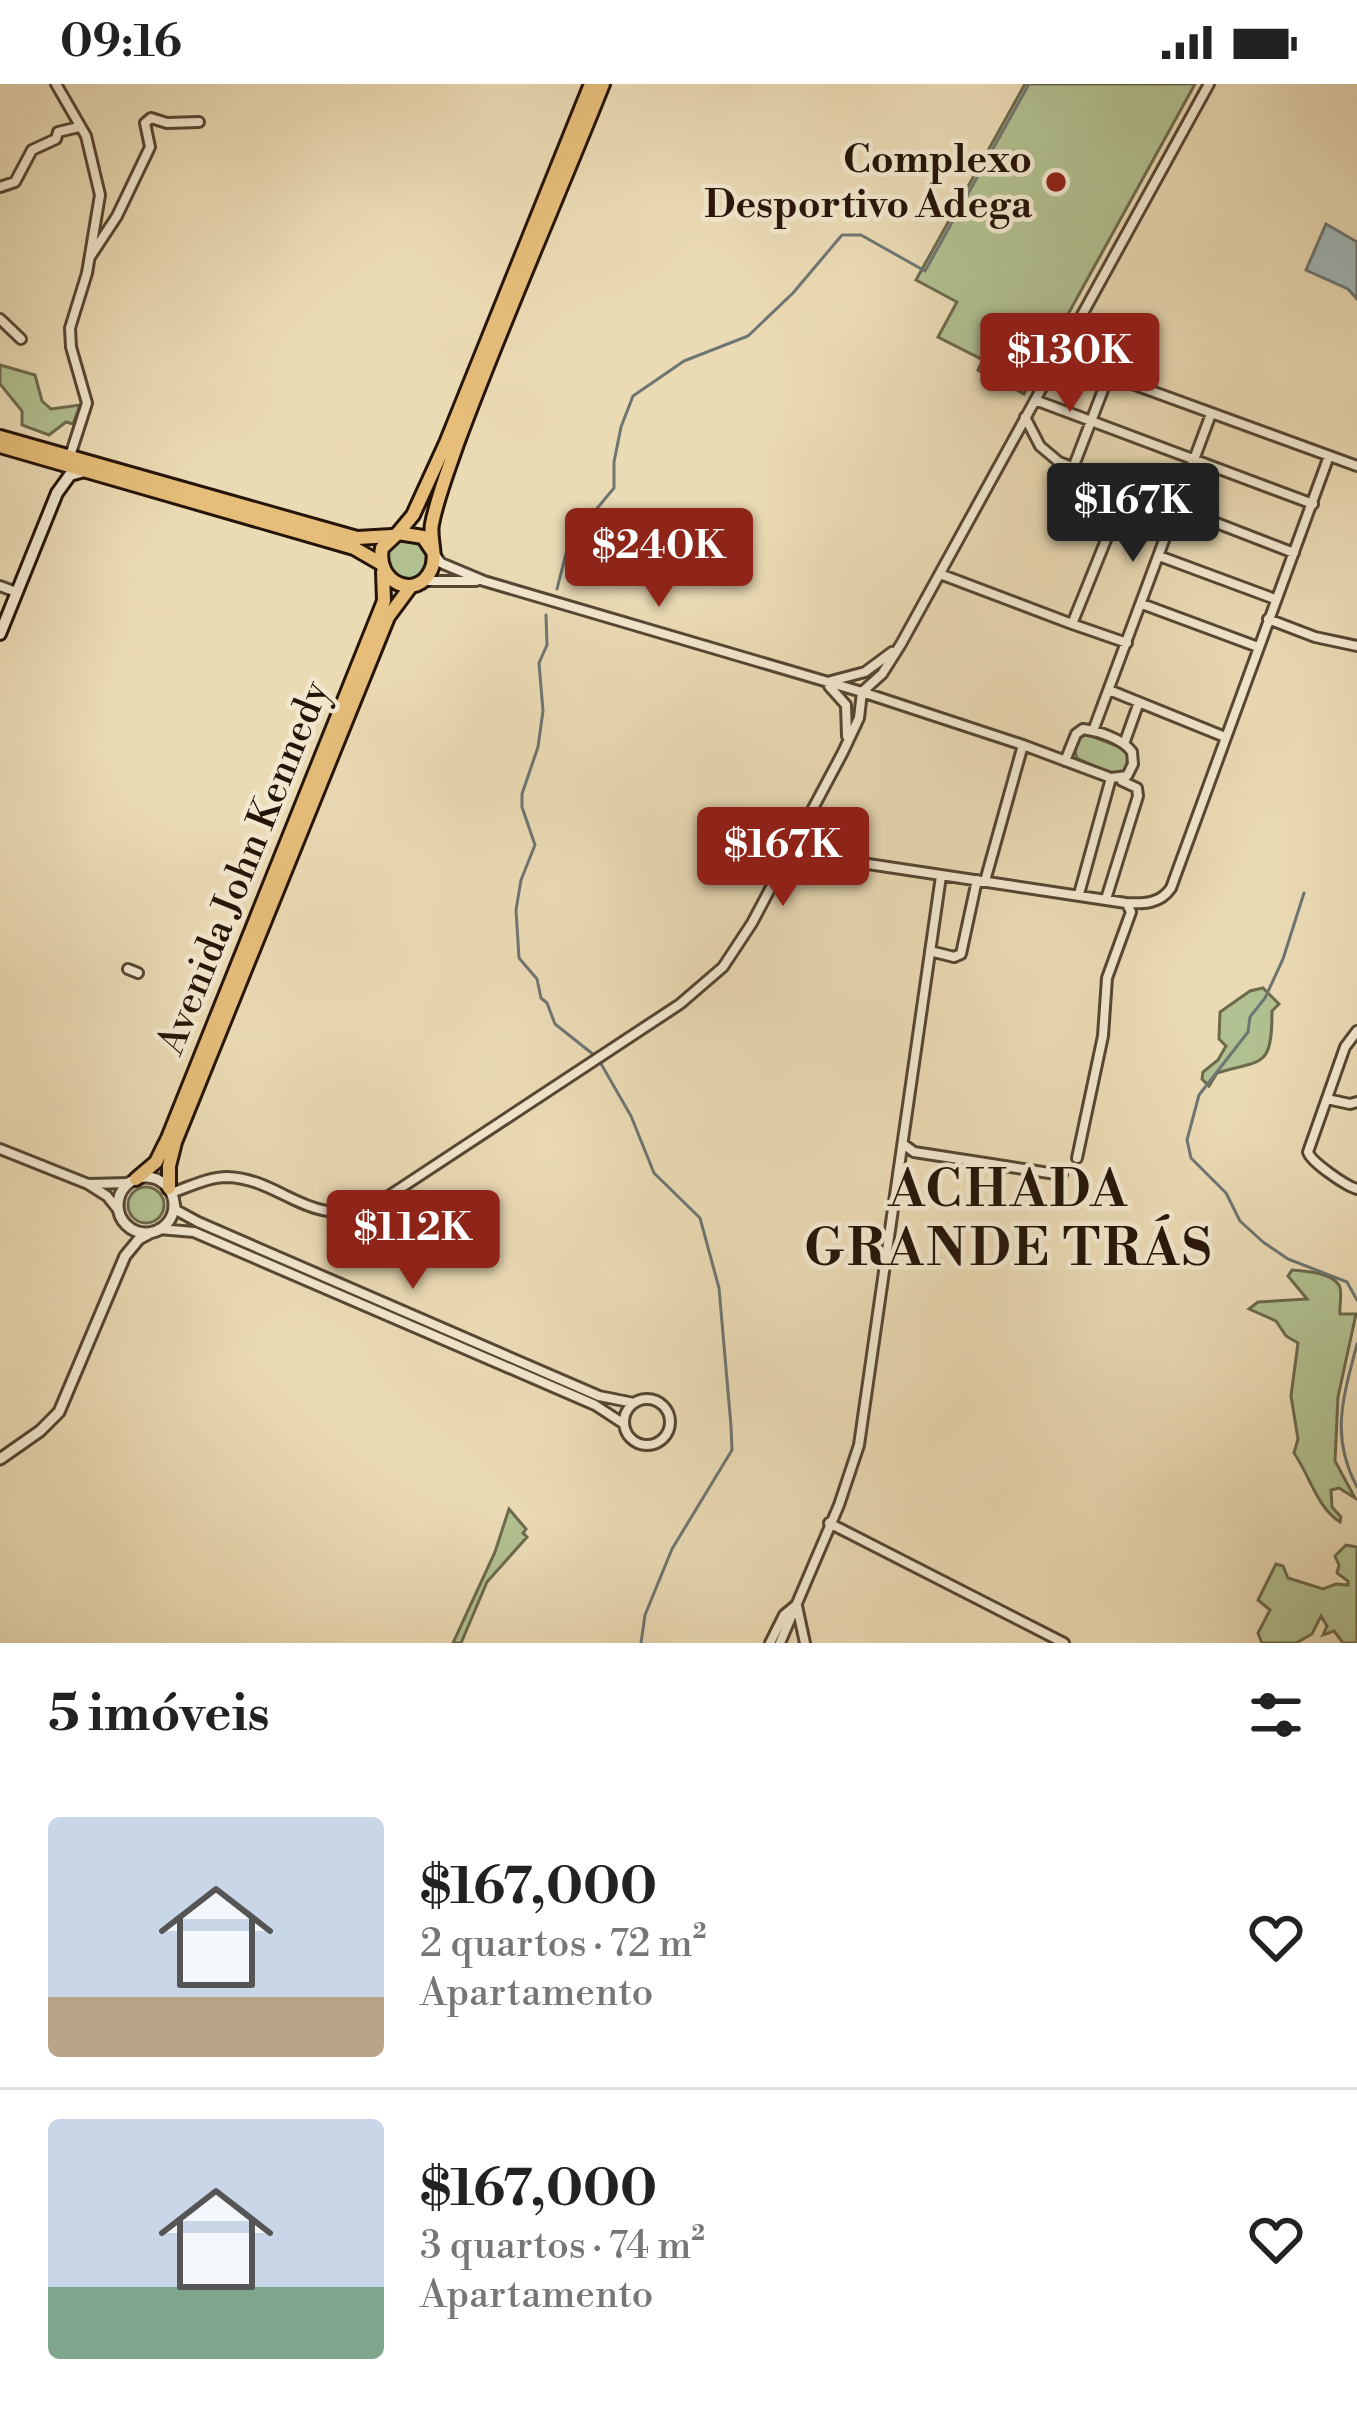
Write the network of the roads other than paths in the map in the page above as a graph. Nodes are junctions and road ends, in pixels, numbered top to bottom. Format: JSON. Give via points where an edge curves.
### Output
{"nodes":[{"id":1,"x":56,"y":84,"type":"edge"},
{"id":2,"x":591,"y":84,"type":"edge"},
{"id":3,"x":603,"y":84,"type":"edge"},
{"id":4,"x":1209,"y":84,"type":"edge"},
{"id":5,"x":199,"y":122,"type":"dead end"},
{"id":6,"x":79,"y":127,"type":"junction"},
{"id":7,"x":0,"y":187,"type":"edge"},
{"id":8,"x":89,"y":259,"type":"junction"},
{"id":9,"x":0,"y":319,"type":"edge"},
{"id":10,"x":21,"y":339,"type":"dead end"},
{"id":11,"x":1058,"y":358,"type":"junction"},
{"id":12,"x":1108,"y":377,"type":"junction"},
{"id":13,"x":1035,"y":400,"type":"junction"},
{"id":14,"x":1211,"y":414,"type":"junction"},
{"id":15,"x":1025,"y":417,"type":"junction"},
{"id":16,"x":1091,"y":422,"type":"junction"},
{"id":17,"x":0,"y":437,"type":"edge"},
{"id":18,"x":0,"y":446,"type":"edge"},
{"id":19,"x":1329,"y":456,"type":"junction"},
{"id":20,"x":70,"y":457,"type":"junction"},
{"id":21,"x":42,"y":458,"type":"junction"},
{"id":22,"x":1194,"y":461,"type":"junction"},
{"id":23,"x":1357,"y":466,"type":"edge"},
{"id":24,"x":1073,"y":468,"type":"junction"},
{"id":25,"x":87,"y":471,"type":"junction"},
{"id":26,"x":1127,"y":488,"type":"junction"},
{"id":27,"x":57,"y":493,"type":"junction"},
{"id":28,"x":1312,"y":504,"type":"junction"},
{"id":29,"x":1179,"y":507,"type":"junction"},
{"id":30,"x":395,"y":535,"type":"junction"},
{"id":31,"x":433,"y":552,"type":"junction"},
{"id":32,"x":1294,"y":553,"type":"junction"},
{"id":33,"x":1160,"y":556,"type":"junction"},
{"id":34,"x":382,"y":567,"type":"junction"},
{"id":35,"x":940,"y":574,"type":"junction"},
{"id":36,"x":484,"y":581,"type":"junction"},
{"id":37,"x":417,"y":583,"type":"junction"},
{"id":38,"x":0,"y":586,"type":"edge"},
{"id":39,"x":16,"y":592,"type":"junction"},
{"id":40,"x":1275,"y":599,"type":"junction"},
{"id":41,"x":1142,"y":604,"type":"junction"},
{"id":42,"x":1268,"y":619,"type":"junction"},
{"id":43,"x":1072,"y":624,"type":"junction"},
{"id":44,"x":0,"y":634,"type":"edge"},
{"id":45,"x":1127,"y":643,"type":"junction"},
{"id":46,"x":901,"y":644,"type":"junction"},
{"id":47,"x":1355,"y":645,"type":"edge"},
{"id":48,"x":1258,"y":647,"type":"junction"},
{"id":49,"x":823,"y":682,"type":"junction"},
{"id":50,"x":1109,"y":691,"type":"junction"},
{"id":51,"x":862,"y":692,"type":"junction"},
{"id":52,"x":1139,"y":702,"type":"junction"},
{"id":53,"x":1093,"y":730,"type":"junction"},
{"id":54,"x":1225,"y":737,"type":"junction"},
{"id":55,"x":1124,"y":744,"type":"junction"},
{"id":56,"x":1023,"y":746,"type":"junction"},
{"id":57,"x":843,"y":752,"type":"junction"},
{"id":58,"x":1065,"y":760,"type":"junction"},
{"id":59,"x":1116,"y":778,"type":"junction"},
{"id":60,"x":795,"y":844,"type":"junction"},
{"id":61,"x":835,"y":859,"type":"junction"},
{"id":62,"x":777,"y":875,"type":"junction"},
{"id":63,"x":940,"y":876,"type":"junction"},
{"id":64,"x":981,"y":881,"type":"junction"},
{"id":65,"x":1079,"y":894,"type":"junction"},
{"id":66,"x":1106,"y":899,"type":"junction"},
{"id":67,"x":1126,"y":903,"type":"junction"},
{"id":68,"x":930,"y":951,"type":"junction"},
{"id":69,"x":1357,"y":1030,"type":"edge"},
{"id":70,"x":1328,"y":1099,"type":"junction"},
{"id":71,"x":1357,"y":1102,"type":"edge"},
{"id":72,"x":902,"y":1142,"type":"junction"},
{"id":73,"x":0,"y":1148,"type":"edge"},
{"id":74,"x":1077,"y":1158,"type":"dead end"},
{"id":75,"x":1062,"y":1175,"type":"dead end"},
{"id":76,"x":133,"y":1181,"type":"junction"},
{"id":77,"x":88,"y":1184,"type":"junction"},
{"id":78,"x":1357,"y":1189,"type":"edge"},
{"id":79,"x":171,"y":1194,"type":"junction"},
{"id":80,"x":119,"y":1211,"type":"junction"},
{"id":81,"x":125,"y":1223,"type":"junction"},
{"id":82,"x":156,"y":1230,"type":"junction"},
{"id":83,"x":129,"y":1250,"type":"junction"},
{"id":84,"x":634,"y":1403,"type":"junction"},
{"id":85,"x":624,"y":1424,"type":"junction"},
{"id":86,"x":0,"y":1459,"type":"edge"},
{"id":87,"x":830,"y":1523,"type":"junction"},
{"id":88,"x":797,"y":1604,"type":"junction"},
{"id":89,"x":770,"y":1643,"type":"edge"},
{"id":90,"x":780,"y":1643,"type":"edge"},
{"id":91,"x":805,"y":1643,"type":"edge"},
{"id":92,"x":1064,"y":1643,"type":"edge"}],
"edges":[{"from":1,"to":6,"type":"street"},
{"from":2,"to":30,"type":"main road","via":[[446,443],[413,515]]},
{"from":3,"to":31,"type":"main road","via":[[457,445],[433,520]]},
{"from":4,"to":11,"type":"street"},
{"from":5,"to":8,"type":"street","via":[[145,123],[150,148]]},
{"from":6,"to":7,"type":"street","via":[[32,149],[15,182]]},
{"from":6,"to":8,"type":"street","via":[[100,195]]},
{"from":8,"to":20,"type":"street","via":[[70,328],[86,403]]},
{"from":9,"to":10,"type":"street"},
{"from":11,"to":12,"type":"street"},
{"from":11,"to":13,"type":"street"},
{"from":12,"to":14,"type":"street"},
{"from":12,"to":16,"type":"street"},
{"from":13,"to":15,"type":"street"},
{"from":13,"to":16,"type":"street"},
{"from":14,"to":19,"type":"street"},
{"from":14,"to":22,"type":"street"},
{"from":15,"to":24,"type":"street","via":[[1040,446]]},
{"from":15,"to":35,"type":"street"},
{"from":16,"to":22,"type":"street"},
{"from":16,"to":24,"type":"street"},
{"from":17,"to":20,"type":"main road"},
{"from":18,"to":21,"type":"main road"},
{"from":19,"to":23,"type":"street"},
{"from":19,"to":28,"type":"street"},
{"from":20,"to":30,"type":"main road","via":[[357,538]]},
{"from":21,"to":25,"type":"main road"},
{"from":21,"to":27,"type":"main road","via":[[55,472]]},
{"from":22,"to":28,"type":"street"},
{"from":22,"to":29,"type":"street"},
{"from":24,"to":26,"type":"street"},
{"from":25,"to":27,"type":"main road","via":[[70,476]]},
{"from":25,"to":34,"type":"main road","via":[[354,548]]},
{"from":26,"to":29,"type":"street"},
{"from":26,"to":43,"type":"street"},
{"from":27,"to":39,"type":"main road"},
{"from":28,"to":32,"type":"street"},
{"from":29,"to":32,"type":"street"},
{"from":29,"to":33,"type":"street"},
{"from":30,"to":31,"type":"main road","via":[[423,537]]},
{"from":30,"to":34,"type":"main road","via":[[382,548]]},
{"from":31,"to":36,"type":"street"},
{"from":31,"to":37,"type":"main road","via":[[431,570]]},
{"from":32,"to":40,"type":"street"},
{"from":33,"to":40,"type":"street"},
{"from":33,"to":41,"type":"street"},
{"from":34,"to":37,"type":"main road","via":[[395,583]]},
{"from":34,"to":76,"type":"main road","name":"Avenida John Kennedy","via":[[384,601],[176,1116],[156,1162]]},
{"from":35,"to":43,"type":"street"},
{"from":35,"to":46,"type":"street"},
{"from":36,"to":37,"type":"street"},
{"from":36,"to":49,"type":"street"},
{"from":37,"to":79,"type":"main road","name":"Avenida John Kennedy","via":[[388,617],[176,1142]]},
{"from":38,"to":39,"type":"street"},
{"from":39,"to":44,"type":"main road"},
{"from":40,"to":42,"type":"street"},
{"from":41,"to":45,"type":"street"},
{"from":41,"to":48,"type":"street"},
{"from":42,"to":47,"type":"street"},
{"from":42,"to":48,"type":"street"},
{"from":43,"to":45,"type":"street"},
{"from":45,"to":50,"type":"street"},
{"from":46,"to":49,"type":"street","via":[[865,672]]},
{"from":46,"to":51,"type":"street"},
{"from":48,"to":54,"type":"street"},
{"from":49,"to":51,"type":"street"},
{"from":49,"to":57,"type":"street","via":[[848,713]]},
{"from":50,"to":52,"type":"street"},
{"from":50,"to":53,"type":"street"},
{"from":51,"to":56,"type":"street"},
{"from":51,"to":57,"type":"street"},
{"from":52,"to":54,"type":"street"},
{"from":52,"to":55,"type":"street"},
{"from":53,"to":55,"type":"street"},
{"from":53,"to":58,"type":"street","via":[[1076,734]]},
{"from":54,"to":67,"type":"street","via":[[1171,888],[1158,901]]},
{"from":55,"to":59,"type":"street","via":[[1133,760],[1127,776]]},
{"from":56,"to":58,"type":"street"},
{"from":56,"to":64,"type":"street"},
{"from":57,"to":60,"type":"street"},
{"from":58,"to":59,"type":"street"},
{"from":59,"to":65,"type":"street"},
{"from":59,"to":66,"type":"street","via":[[1138,796]]},
{"from":60,"to":61,"type":"street"},
{"from":60,"to":62,"type":"street"},
{"from":61,"to":62,"type":"street","via":[[792,863]]},
{"from":61,"to":63,"type":"street"},
{"from":62,"to":79,"type":"street","via":[[723,967],[680,1004],[386,1199],[363,1210],[316,1210],[231,1178]]},
{"from":63,"to":64,"type":"street"},
{"from":63,"to":68,"type":"street"},
{"from":64,"to":65,"type":"street"},
{"from":64,"to":68,"type":"street","via":[[962,954]]},
{"from":65,"to":66,"type":"street"},
{"from":66,"to":67,"type":"street"},
{"from":67,"to":74,"type":"street","via":[[1131,912],[1107,978]]},
{"from":68,"to":72,"type":"street"},
{"from":69,"to":70,"type":"street"},
{"from":70,"to":71,"type":"street"},
{"from":70,"to":78,"type":"street","via":[[1309,1156]]},
{"from":72,"to":75,"type":"street","via":[[914,1152]]},
{"from":72,"to":87,"type":"street","via":[[859,1444]]},
{"from":73,"to":77,"type":"street"},
{"from":76,"to":77,"type":"street"},
{"from":76,"to":79,"type":"street","via":[[154,1178]]},
{"from":76,"to":80,"type":"street"},
{"from":77,"to":80,"type":"street"},
{"from":79,"to":82,"type":"street","via":[[171,1217]]},
{"from":79,"to":84,"type":"street","via":[[186,1217],[599,1396]]},
{"from":80,"to":81,"type":"street"},
{"from":81,"to":82,"type":"street"},
{"from":81,"to":83,"type":"street"},
{"from":82,"to":83,"type":"street"},
{"from":82,"to":85,"type":"street","via":[[194,1232]]},
{"from":83,"to":86,"type":"street","via":[[59,1412]]},
{"from":84,"to":85,"type":"street"},
{"from":84,"to":85,"type":"street","via":[[662,1404],[668,1430],[643,1444]]},
{"from":87,"to":88,"type":"street"},
{"from":87,"to":92,"type":"street"},
{"from":88,"to":89,"type":"street"},
{"from":88,"to":90,"type":"street"},
{"from":88,"to":91,"type":"street"}]}
